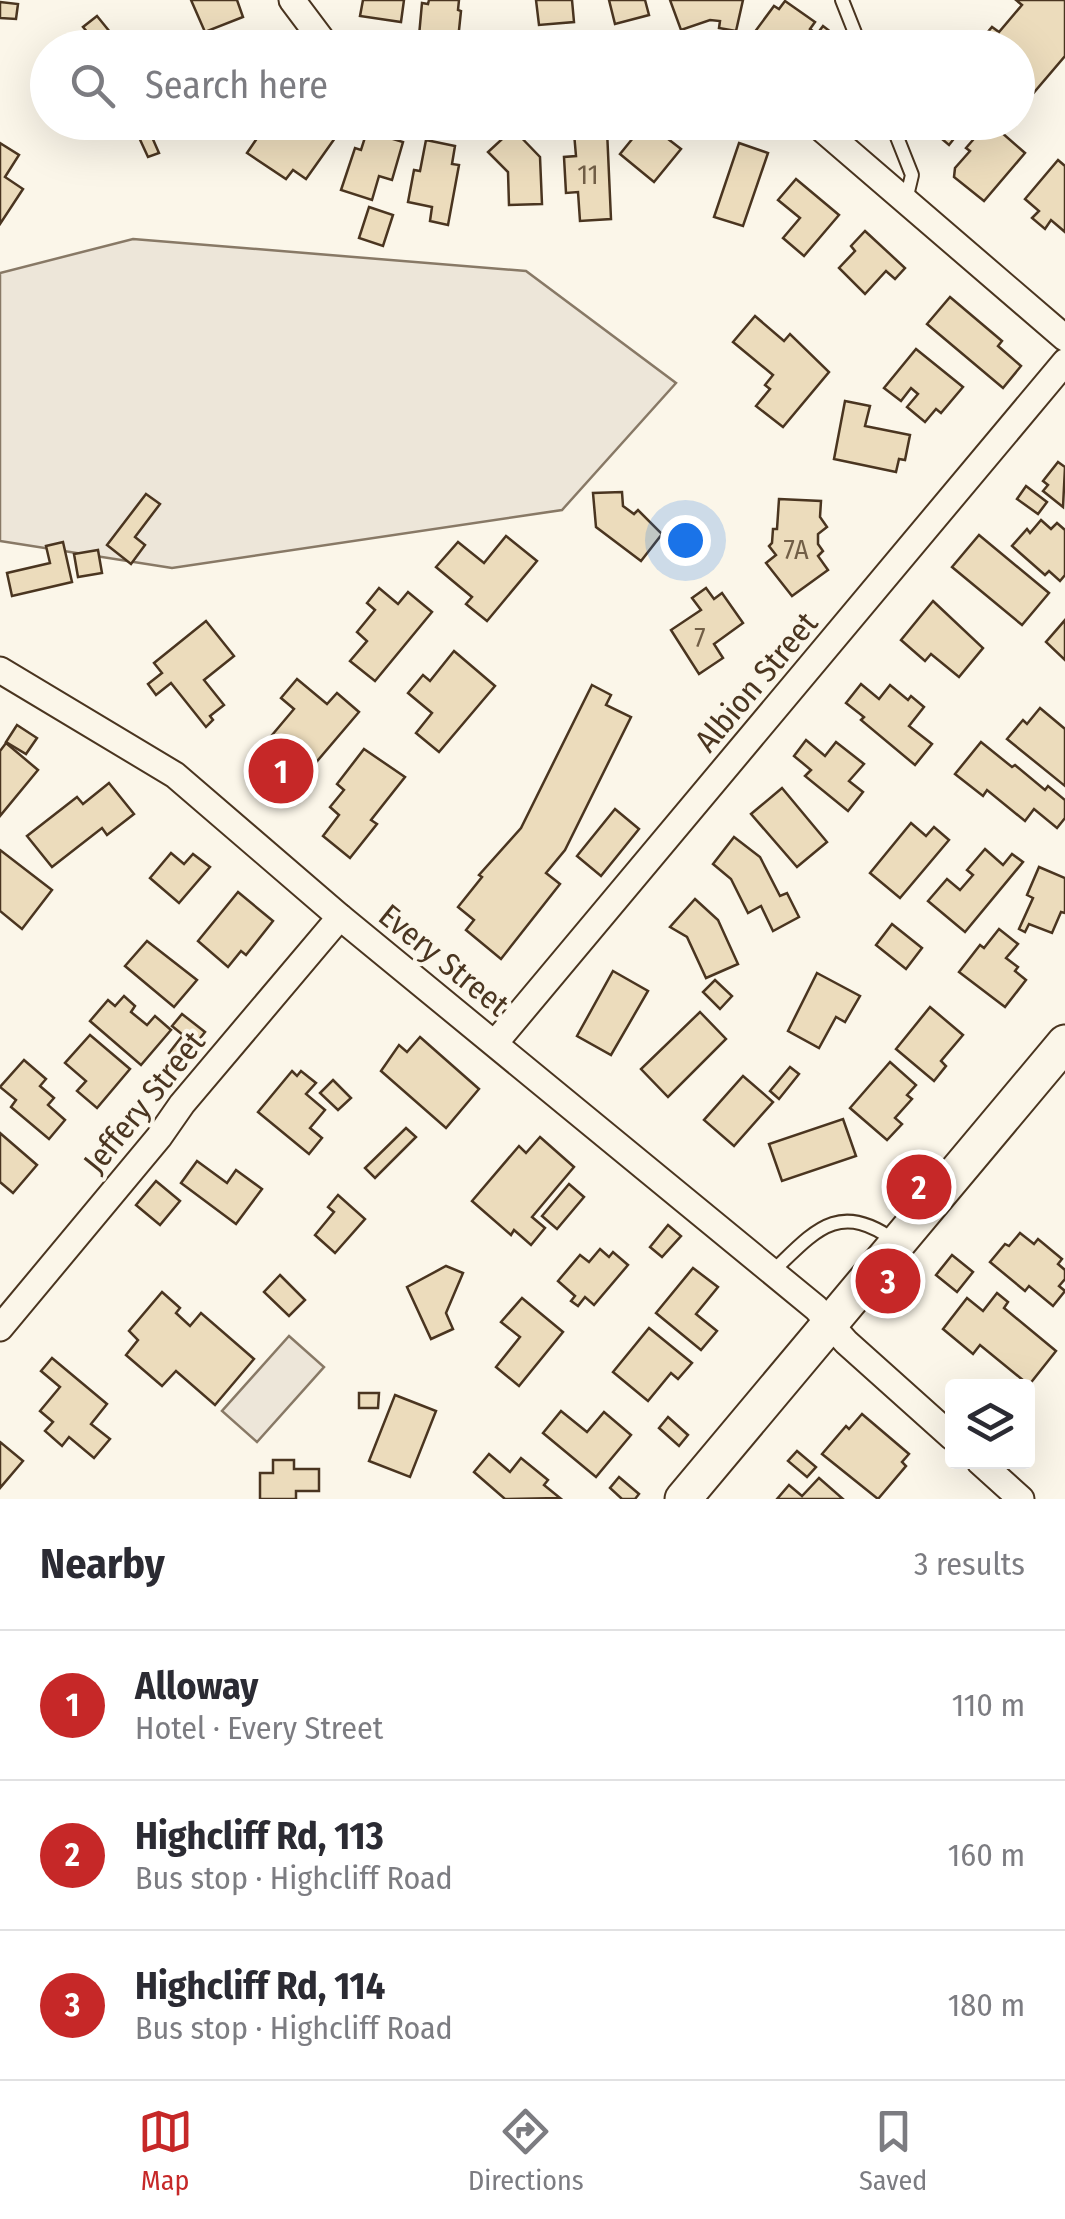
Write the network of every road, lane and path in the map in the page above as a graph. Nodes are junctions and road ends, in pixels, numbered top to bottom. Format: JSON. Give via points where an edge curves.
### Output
{"nodes":[{"id":1,"x":292,"y":0,"type":"edge"},
{"id":2,"x":842,"y":0,"type":"edge"},
{"id":3,"x":314,"y":30,"type":"edge"},
{"id":4,"x":854,"y":30,"type":"edge"},
{"id":5,"x":835,"y":140,"type":"edge"},
{"id":6,"x":898,"y":140,"type":"edge"},
{"id":7,"x":906,"y":200,"type":"junction"},
{"id":8,"x":1065,"y":338,"type":"edge"},
{"id":9,"x":1065,"y":362,"type":"edge"},
{"id":10,"x":0,"y":670,"type":"edge"},
{"id":11,"x":340,"y":917,"type":"junction"},
{"id":12,"x":495,"y":1043,"type":"junction"},
{"id":13,"x":1065,"y":1043,"type":"edge"},
{"id":14,"x":898,"y":1243,"type":"junction"},
{"id":15,"x":772,"y":1272,"type":"junction"},
{"id":16,"x":830,"y":1324,"type":"junction"},
{"id":17,"x":0,"y":1328,"type":"edge"},
{"id":18,"x":945,"y":1431,"type":"edge"},
{"id":19,"x":988,"y":1469,"type":"edge"},
{"id":20,"x":683,"y":1499,"type":"edge"},
{"id":21,"x":1021,"y":1499,"type":"edge"}],
"edges":[{"from":1,"to":3,"type":"street"},
{"from":2,"to":4,"type":"lane"},
{"from":5,"to":7,"type":"street"},
{"from":6,"to":7,"type":"lane","via":[[912,175]]},
{"from":7,"to":8,"type":"street"},
{"from":9,"to":12,"type":"street","name":"Albion Street"},
{"from":10,"to":11,"type":"street","name":"Every Street","via":[[175,775]]},
{"from":11,"to":12,"type":"street","name":"Every Street"},
{"from":11,"to":17,"type":"street","name":"Jeffery Street"},
{"from":12,"to":15,"type":"street","name":"Every Street"},
{"from":13,"to":14,"type":"main road"},
{"from":14,"to":15,"type":"lane","via":[[877,1228],[838,1220],[816,1229]]},
{"from":14,"to":16,"type":"main road"},
{"from":15,"to":16,"type":"street","name":"Every Street"},
{"from":16,"to":18,"type":"street","name":"Every Street"},
{"from":16,"to":20,"type":"main road"},
{"from":19,"to":21,"type":"street"}]}
